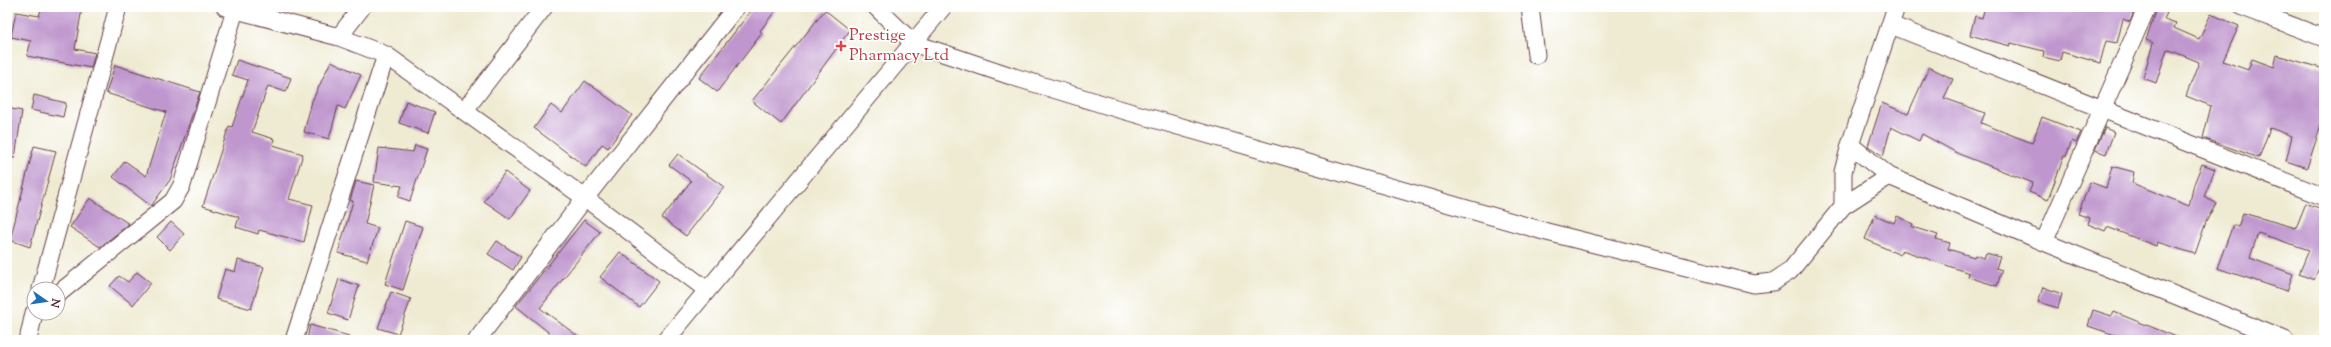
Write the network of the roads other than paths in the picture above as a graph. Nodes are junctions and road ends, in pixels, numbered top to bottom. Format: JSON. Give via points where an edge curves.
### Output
{"nodes":[{"id":1,"x":118,"y":7,"type":"edge"},
{"id":2,"x":362,"y":7,"type":"edge"},
{"id":3,"x":544,"y":7,"type":"edge"},
{"id":4,"x":736,"y":7,"type":"edge"},
{"id":5,"x":876,"y":7,"type":"edge"},
{"id":6,"x":943,"y":7,"type":"edge"},
{"id":7,"x":1530,"y":7,"type":"edge"},
{"id":8,"x":1896,"y":7,"type":"edge"},
{"id":9,"x":2147,"y":7,"type":"edge"},
{"id":10,"x":2243,"y":7,"type":"edge"},
{"id":11,"x":232,"y":8,"type":"edge"},
{"id":12,"x":1891,"y":25,"type":"junction"},
{"id":13,"x":339,"y":37,"type":"junction"},
{"id":14,"x":2324,"y":38,"type":"edge"},
{"id":15,"x":913,"y":43,"type":"junction"},
{"id":16,"x":386,"y":55,"type":"junction"},
{"id":17,"x":1536,"y":55,"type":"dead end"},
{"id":18,"x":2102,"y":108,"type":"junction"},
{"id":19,"x":464,"y":111,"type":"junction"},
{"id":20,"x":1850,"y":145,"type":"junction"},
{"id":21,"x":1889,"y":176,"type":"junction"},
{"id":22,"x":2324,"y":197,"type":"edge"},
{"id":23,"x":585,"y":198,"type":"junction"},
{"id":24,"x":1843,"y":206,"type":"junction"},
{"id":25,"x":2044,"y":242,"type":"junction"},
{"id":26,"x":43,"y":281,"type":"edge"},
{"id":27,"x":66,"y":288,"type":"edge"},
{"id":28,"x":707,"y":290,"type":"junction"},
{"id":29,"x":32,"y":321,"type":"edge"},
{"id":30,"x":28,"y":340,"type":"edge"},
{"id":31,"x":294,"y":340,"type":"edge"},
{"id":32,"x":477,"y":340,"type":"edge"},
{"id":33,"x":666,"y":340,"type":"edge"},
{"id":34,"x":2285,"y":340,"type":"edge"}],
"edges":[{"from":1,"to":26,"type":"street"},
{"from":2,"to":13,"type":"street"},
{"from":3,"to":19,"type":"street"},
{"from":4,"to":23,"type":"street"},
{"from":5,"to":15,"type":"street"},
{"from":6,"to":15,"type":"street"},
{"from":7,"to":17,"type":"street"},
{"from":8,"to":12,"type":"street"},
{"from":9,"to":18,"type":"street"},
{"from":10,"to":14,"type":"street"},
{"from":11,"to":13,"type":"street"},
{"from":11,"to":27,"type":"street","via":[[182,185],[173,201]]},
{"from":12,"to":18,"type":"street"},
{"from":12,"to":20,"type":"street"},
{"from":13,"to":16,"type":"street"},
{"from":15,"to":24,"type":"street","via":[[1112,107],[1524,225],[1754,284],[1773,282],[1790,271]]},
{"from":15,"to":28,"type":"street"},
{"from":16,"to":19,"type":"street"},
{"from":16,"to":31,"type":"street"},
{"from":18,"to":22,"type":"street"},
{"from":18,"to":25,"type":"street"},
{"from":19,"to":23,"type":"street"},
{"from":20,"to":21,"type":"street"},
{"from":20,"to":24,"type":"street","via":[[1843,172]]},
{"from":21,"to":24,"type":"street"},
{"from":21,"to":25,"type":"street"},
{"from":23,"to":28,"type":"street"},
{"from":23,"to":32,"type":"street"},
{"from":25,"to":34,"type":"street"},
{"from":28,"to":33,"type":"street"},
{"from":29,"to":30,"type":"street"}]}
